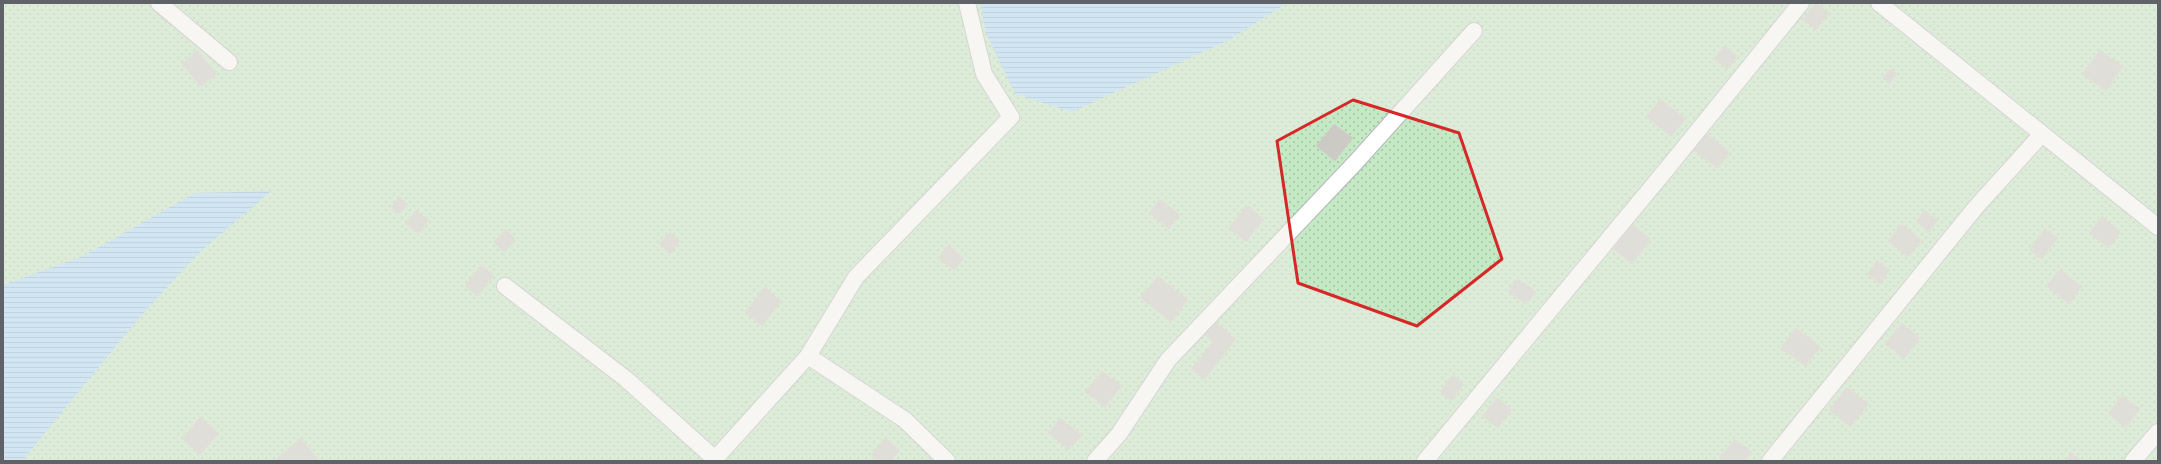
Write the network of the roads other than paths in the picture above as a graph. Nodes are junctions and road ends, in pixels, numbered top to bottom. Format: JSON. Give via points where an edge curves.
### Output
{"nodes":[{"id":1,"x":159,"y":3,"type":"edge"},
{"id":2,"x":967,"y":3,"type":"edge"},
{"id":3,"x":1800,"y":3,"type":"edge"},
{"id":4,"x":1879,"y":3,"type":"edge"},
{"id":5,"x":1474,"y":32,"type":"dead end"},
{"id":6,"x":229,"y":62,"type":"dead end"},
{"id":7,"x":2042,"y":134,"type":"junction"},
{"id":8,"x":2158,"y":227,"type":"edge"},
{"id":9,"x":505,"y":286,"type":"dead end"},
{"id":10,"x":808,"y":356,"type":"junction"},
{"id":11,"x":2158,"y":432,"type":"edge"},
{"id":12,"x":714,"y":460,"type":"edge"},
{"id":13,"x":947,"y":461,"type":"edge"},
{"id":14,"x":1095,"y":461,"type":"edge"},
{"id":15,"x":1425,"y":461,"type":"edge"},
{"id":16,"x":1770,"y":461,"type":"edge"},
{"id":17,"x":2133,"y":461,"type":"edge"}],
"edges":[{"from":1,"to":6,"type":"lane"},
{"from":2,"to":10,"type":"lane","via":[[984,74],[1011,117],[856,277]]},
{"from":3,"to":15,"type":"lane","via":[[1670,165]]},
{"from":4,"to":7,"type":"lane"},
{"from":5,"to":14,"type":"lane","via":[[1355,163],[1168,360],[1119,434]]},
{"from":7,"to":8,"type":"lane"},
{"from":7,"to":16,"type":"lane","via":[[1976,207]]},
{"from":9,"to":12,"type":"lane","via":[[626,379]]},
{"from":10,"to":12,"type":"lane"},
{"from":10,"to":13,"type":"lane","via":[[905,420]]},
{"from":11,"to":17,"type":"lane"}]}
